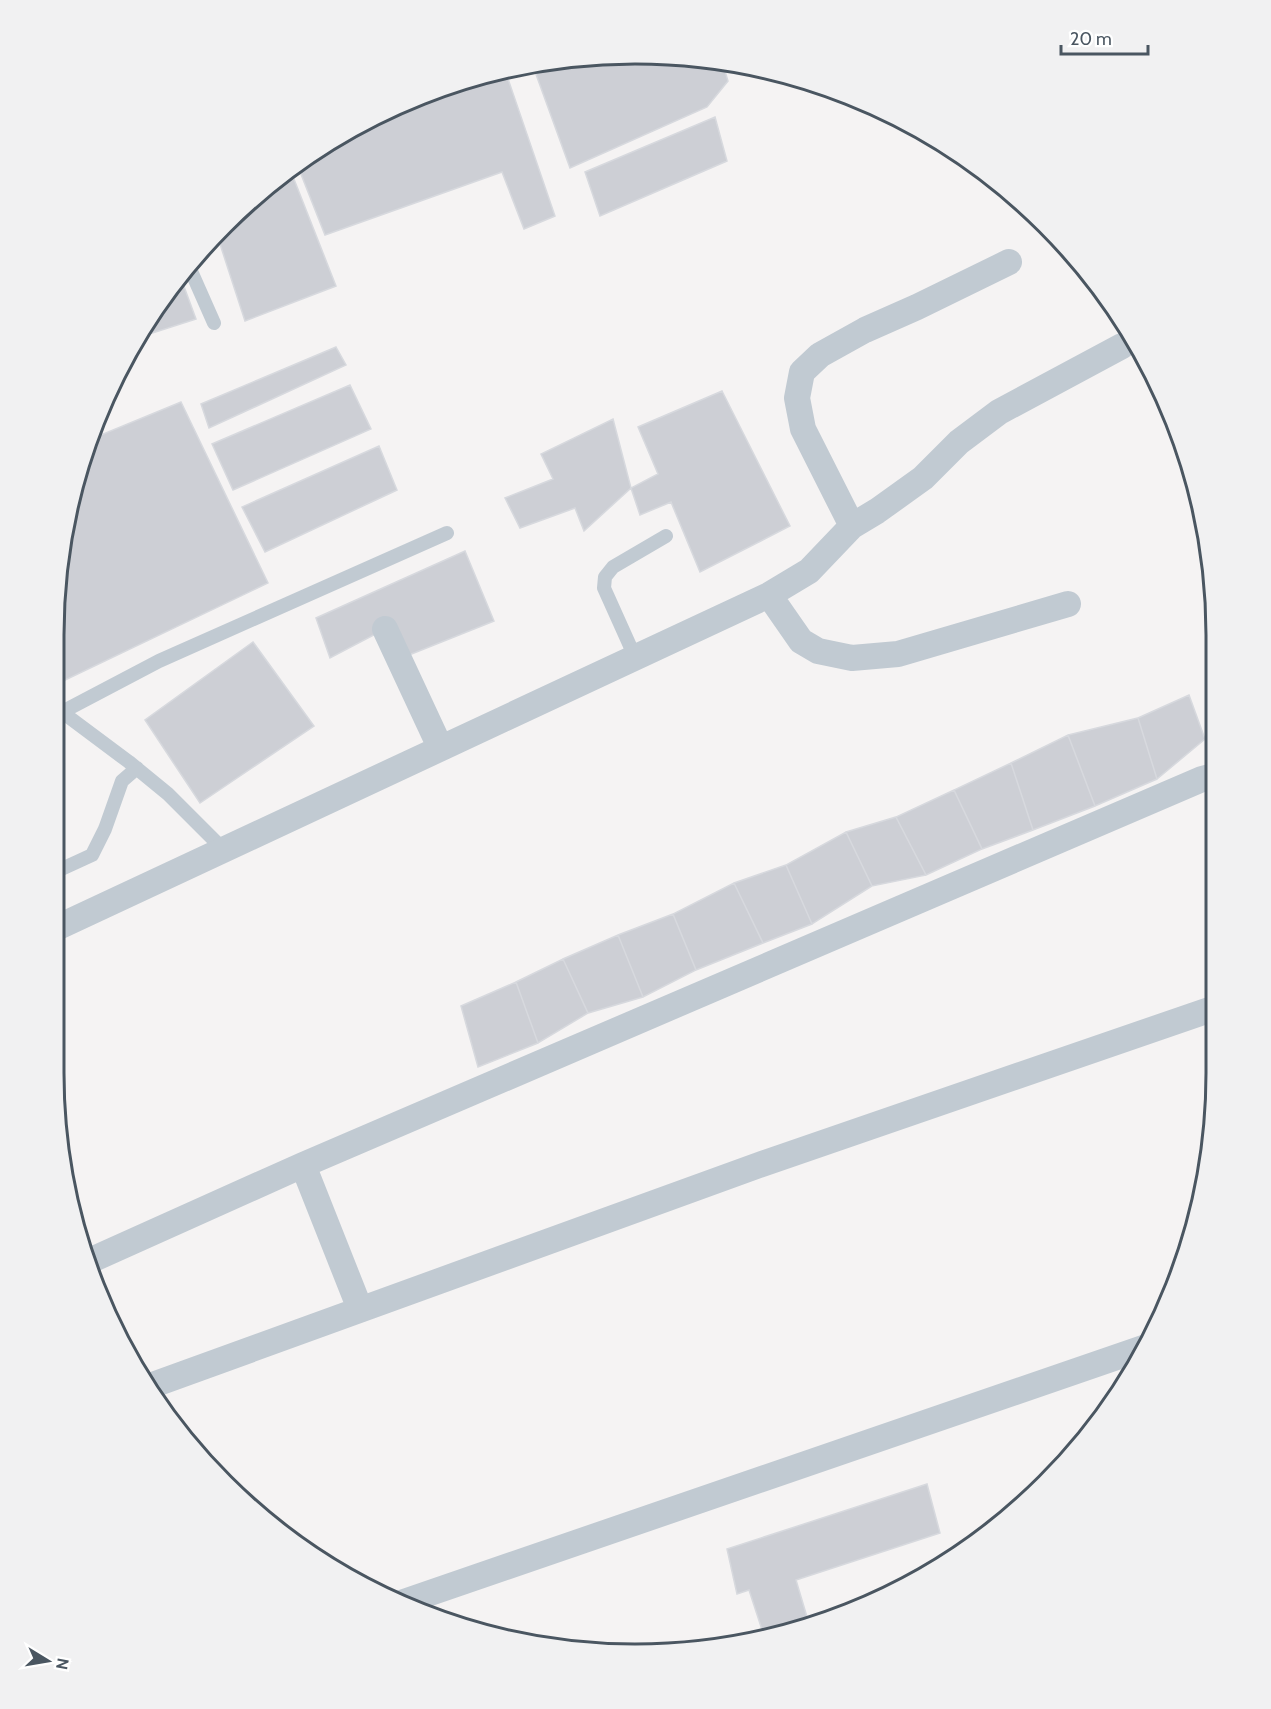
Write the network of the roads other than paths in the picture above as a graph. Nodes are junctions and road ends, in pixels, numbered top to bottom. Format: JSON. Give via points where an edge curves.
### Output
{"nodes":[{"id":1,"x":1009,"y":262,"type":"dead end"},
{"id":2,"x":193,"y":275,"type":"edge"},
{"id":3,"x":214,"y":323,"type":"dead end"},
{"id":4,"x":1122,"y":346,"type":"dead end"},
{"id":5,"x":852,"y":526,"type":"junction"},
{"id":6,"x":447,"y":533,"type":"dead end"},
{"id":7,"x":666,"y":536,"type":"dead end"},
{"id":8,"x":768,"y":595,"type":"junction"},
{"id":9,"x":1068,"y":604,"type":"dead end"},
{"id":10,"x":385,"y":629,"type":"dead end"},
{"id":11,"x":635,"y":657,"type":"junction"},
{"id":12,"x":64,"y":710,"type":"edge"},
{"id":13,"x":64,"y":717,"type":"edge"},
{"id":14,"x":441,"y":747,"type":"junction"},
{"id":15,"x":137,"y":768,"type":"junction"},
{"id":16,"x":1206,"y":778,"type":"edge"},
{"id":17,"x":224,"y":850,"type":"junction"},
{"id":18,"x":64,"y":868,"type":"edge"},
{"id":19,"x":64,"y":924,"type":"edge"},
{"id":20,"x":1206,"y":1011,"type":"edge"},
{"id":21,"x":303,"y":1165,"type":"junction"},
{"id":22,"x":95,"y":1257,"type":"edge"},
{"id":23,"x":360,"y":1309,"type":"junction"},
{"id":24,"x":1134,"y":1351,"type":"edge"},
{"id":25,"x":156,"y":1384,"type":"edge"},
{"id":26,"x":413,"y":1599,"type":"edge"}],
"edges":[{"from":1,"to":5,"type":"street","via":[[866,330],[820,355],[802,372],[797,398],[803,429]]},
{"from":2,"to":3,"type":"lane"},
{"from":4,"to":5,"type":"street","via":[[999,412],[922,477]]},
{"from":5,"to":8,"type":"street","via":[[809,571]]},
{"from":6,"to":12,"type":"lane","via":[[159,661]]},
{"from":7,"to":11,"type":"lane","via":[[613,567],[605,577],[604,588]]},
{"from":8,"to":9,"type":"street","via":[[801,640],[818,651],[852,658],[898,654]]},
{"from":8,"to":11,"type":"street"},
{"from":10,"to":14,"type":"street"},
{"from":11,"to":14,"type":"street"},
{"from":13,"to":15,"type":"lane"},
{"from":14,"to":17,"type":"street"},
{"from":15,"to":17,"type":"lane"},
{"from":15,"to":18,"type":"lane","via":[[122,781],[92,855]]},
{"from":16,"to":21,"type":"street"},
{"from":17,"to":19,"type":"street"},
{"from":20,"to":23,"type":"street","via":[[762,1164]]},
{"from":21,"to":22,"type":"street"},
{"from":21,"to":23,"type":"street"},
{"from":23,"to":25,"type":"street"},
{"from":24,"to":26,"type":"street"}]}
